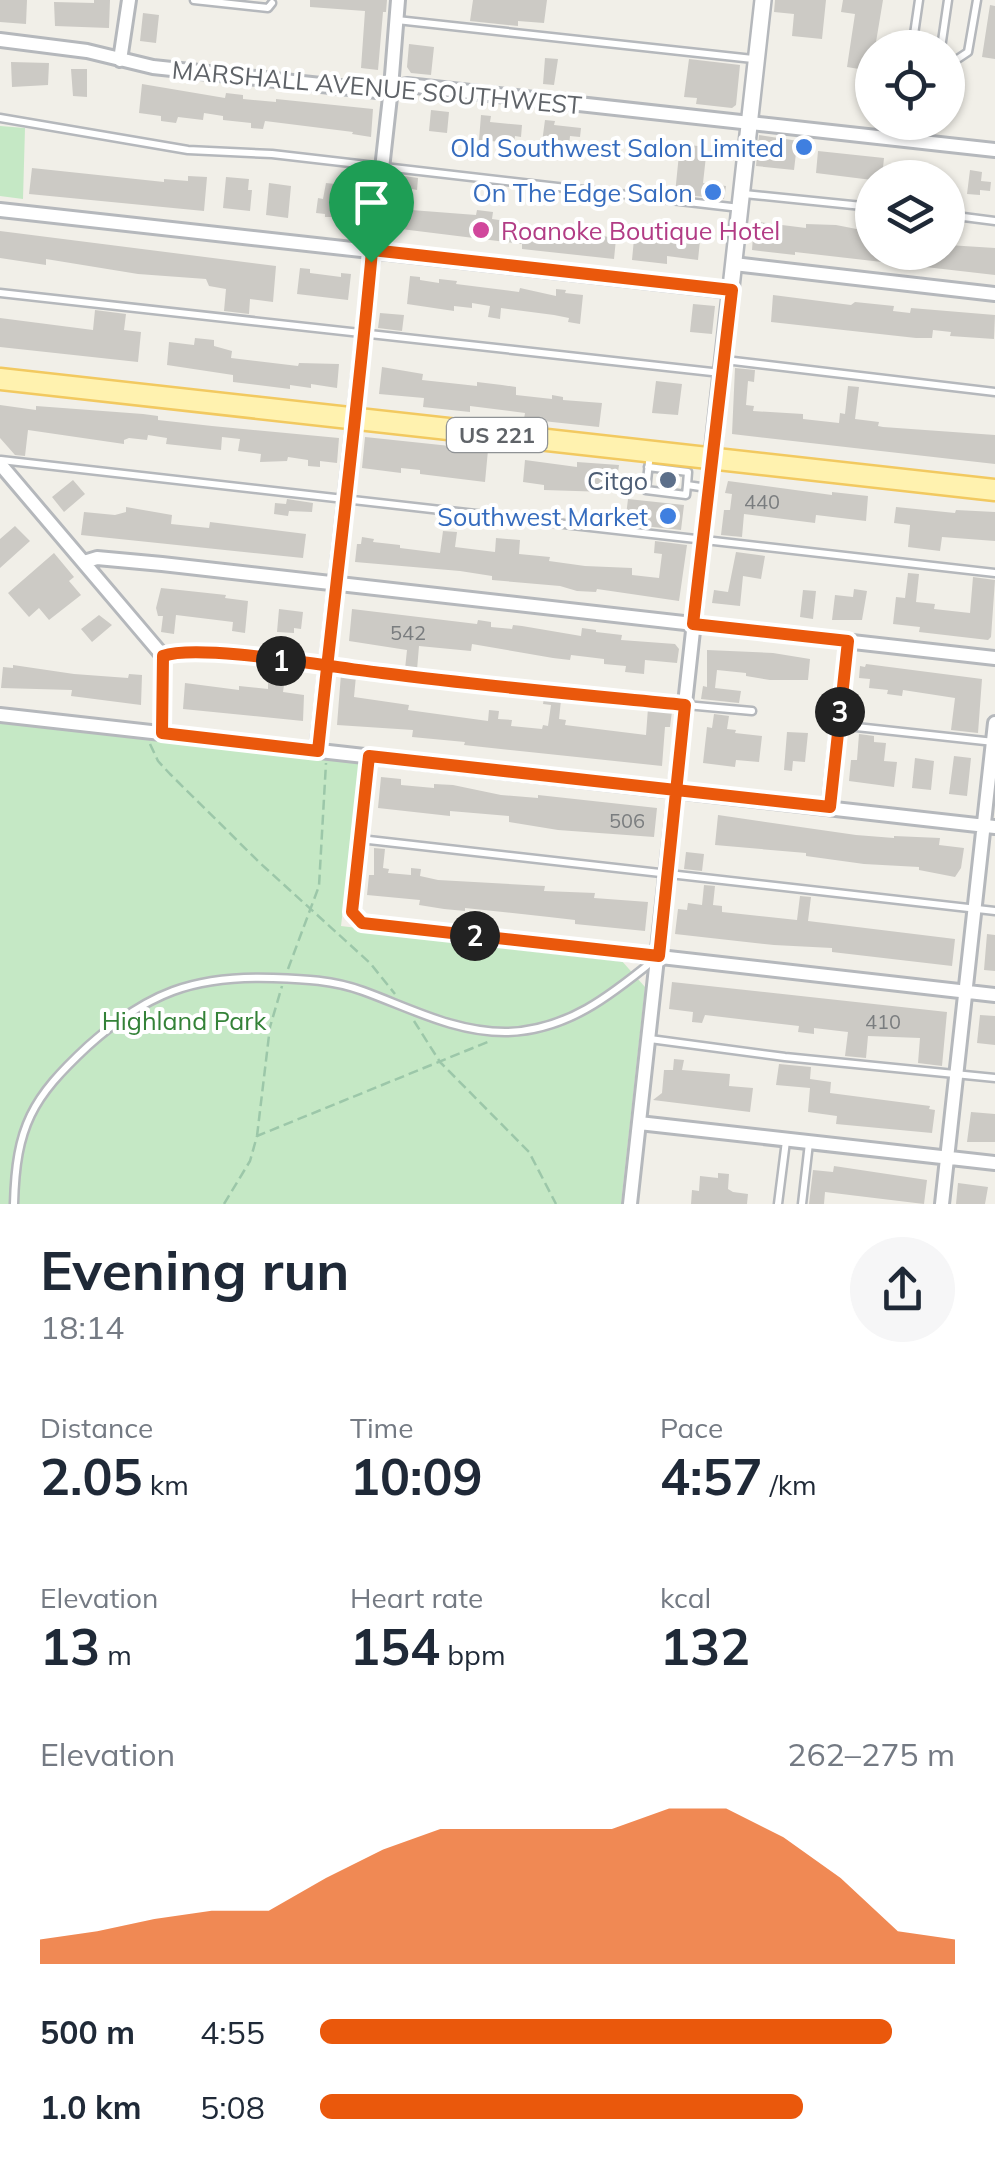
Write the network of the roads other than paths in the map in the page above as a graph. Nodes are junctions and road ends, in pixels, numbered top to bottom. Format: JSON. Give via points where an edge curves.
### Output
{"nodes":[{"id":1,"x":129,"y":0,"type":"edge"},
{"id":2,"x":194,"y":0,"type":"edge"},
{"id":3,"x":398,"y":0,"type":"edge"},
{"id":4,"x":763,"y":0,"type":"edge"},
{"id":5,"x":919,"y":0,"type":"edge"},
{"id":6,"x":948,"y":0,"type":"edge"},
{"id":7,"x":977,"y":0,"type":"edge"},
{"id":8,"x":272,"y":2,"type":"dead end"},
{"id":9,"x":396,"y":20,"type":"junction"},
{"id":10,"x":915,"y":30,"type":"edge"},
{"id":11,"x":944,"y":30,"type":"edge"},
{"id":12,"x":0,"y":40,"type":"edge"},
{"id":13,"x":965,"y":54,"type":"edge"},
{"id":14,"x":120,"y":60,"type":"junction"},
{"id":15,"x":757,"y":60,"type":"junction"},
{"id":16,"x":391,"y":88,"type":"junction"},
{"id":17,"x":0,"y":118,"type":"edge"},
{"id":18,"x":750,"y":124,"type":"junction"},
{"id":19,"x":995,"y":150,"type":"edge"},
{"id":20,"x":381,"y":168,"type":"junction"},
{"id":21,"x":742,"y":201,"type":"junction"},
{"id":22,"x":855,"y":206,"type":"edge"},
{"id":23,"x":0,"y":210,"type":"edge"},
{"id":24,"x":965,"y":217,"type":"edge"},
{"id":25,"x":995,"y":221,"type":"edge"},
{"id":26,"x":372,"y":250,"type":"junction"},
{"id":27,"x":734,"y":264,"type":"junction"},
{"id":28,"x":732,"y":290,"type":"junction"},
{"id":29,"x":0,"y":292,"type":"edge"},
{"id":30,"x":995,"y":294,"type":"edge"},
{"id":31,"x":364,"y":334,"type":"junction"},
{"id":32,"x":723,"y":367,"type":"junction"},
{"id":33,"x":0,"y":378,"type":"edge"},
{"id":34,"x":995,"y":392,"type":"edge"},
{"id":35,"x":353,"y":419,"type":"junction"},
{"id":36,"x":712,"y":458,"type":"junction"},
{"id":37,"x":649,"y":459,"type":"junction"},
{"id":38,"x":0,"y":462,"type":"edge"},
{"id":39,"x":687,"y":485,"type":"junction"},
{"id":40,"x":708,"y":488,"type":"junction"},
{"id":41,"x":995,"y":490,"type":"edge"},
{"id":42,"x":345,"y":500,"type":"junction"},
{"id":43,"x":703,"y":540,"type":"junction"},
{"id":44,"x":84,"y":562,"type":"junction"},
{"id":45,"x":995,"y":573,"type":"edge"},
{"id":46,"x":336,"y":584,"type":"junction"},
{"id":47,"x":693,"y":624,"type":"junction"},
{"id":48,"x":848,"y":641,"type":"junction"},
{"id":49,"x":163,"y":656,"type":"junction"},
{"id":50,"x":995,"y":658,"type":"edge"},
{"id":51,"x":326,"y":666,"type":"junction"},
{"id":52,"x":685,"y":705,"type":"junction"},
{"id":53,"x":752,"y":712,"type":"dead end"},
{"id":54,"x":0,"y":715,"type":"edge"},
{"id":55,"x":995,"y":723,"type":"edge"},
{"id":56,"x":838,"y":725,"type":"junction"},
{"id":57,"x":162,"y":733,"type":"junction"},
{"id":58,"x":994,"y":742,"type":"edge"},
{"id":59,"x":322,"y":756,"type":"junction"},
{"id":60,"x":369,"y":756,"type":"junction"},
{"id":61,"x":676,"y":790,"type":"junction"},
{"id":62,"x":830,"y":807,"type":"junction"},
{"id":63,"x":990,"y":826,"type":"edge"},
{"id":64,"x":359,"y":839,"type":"junction"},
{"id":65,"x":667,"y":874,"type":"junction"},
{"id":66,"x":975,"y":908,"type":"junction"},
{"id":67,"x":995,"y":911,"type":"edge"},
{"id":68,"x":659,"y":956,"type":"junction"},
{"id":69,"x":965,"y":992,"type":"junction"},
{"id":70,"x":995,"y":995,"type":"edge"},
{"id":71,"x":649,"y":1039,"type":"junction"},
{"id":72,"x":955,"y":1074,"type":"junction"},
{"id":73,"x":995,"y":1078,"type":"edge"},
{"id":74,"x":639,"y":1123,"type":"junction"},
{"id":75,"x":786,"y":1140,"type":"junction"},
{"id":76,"x":809,"y":1143,"type":"junction"},
{"id":77,"x":947,"y":1158,"type":"junction"},
{"id":78,"x":995,"y":1164,"type":"edge"},
{"id":79,"x":14,"y":1204,"type":"edge"},
{"id":80,"x":630,"y":1204,"type":"edge"},
{"id":81,"x":778,"y":1204,"type":"edge"},
{"id":82,"x":802,"y":1204,"type":"edge"},
{"id":83,"x":942,"y":1204,"type":"edge"}],
"edges":[{"from":1,"to":14,"type":"street"},
{"from":2,"to":8,"type":"lane","via":[[268,8]]},
{"from":3,"to":9,"type":"street"},
{"from":4,"to":15,"type":"street"},
{"from":5,"to":10,"type":"lane"},
{"from":6,"to":11,"type":"lane"},
{"from":7,"to":13,"type":"lane"},
{"from":9,"to":15,"type":"lane"},
{"from":9,"to":16,"type":"street"},
{"from":12,"to":14,"type":"street","name":"MARSHALL AVENUE SOUTHWEST"},
{"from":14,"to":16,"type":"street","name":"MARSHALL AVENUE SOUTHWEST"},
{"from":15,"to":18,"type":"street"},
{"from":16,"to":18,"type":"street","name":"MARSHALL AVENUE SOUTHWEST"},
{"from":16,"to":20,"type":"street"},
{"from":17,"to":20,"type":"lane","via":[[188,150]]},
{"from":18,"to":19,"type":"street","name":"MARSHALL AVENUE SOUTHWEST"},
{"from":18,"to":21,"type":"street"},
{"from":20,"to":21,"type":"lane"},
{"from":20,"to":26,"type":"street"},
{"from":21,"to":22,"type":"lane"},
{"from":21,"to":27,"type":"street"},
{"from":23,"to":26,"type":"street"},
{"from":24,"to":25,"type":"lane"},
{"from":26,"to":28,"type":"street"},
{"from":26,"to":31,"type":"street"},
{"from":27,"to":28,"type":"street"},
{"from":27,"to":30,"type":"street"},
{"from":28,"to":32,"type":"street"},
{"from":29,"to":31,"type":"lane"},
{"from":31,"to":32,"type":"lane"},
{"from":31,"to":35,"type":"street"},
{"from":32,"to":34,"type":"lane"},
{"from":32,"to":36,"type":"street"},
{"from":33,"to":35,"type":"main road","number":"US 221"},
{"from":35,"to":37,"type":"main road","number":"US 221"},
{"from":35,"to":42,"type":"street"},
{"from":36,"to":37,"type":"main road","number":"US 221"},
{"from":36,"to":40,"type":"street"},
{"from":36,"to":41,"type":"main road","number":"US 221"},
{"from":37,"to":39,"type":"lane","via":[[688,472]]},
{"from":37,"to":39,"type":"lane","via":[[646,490],[686,495]]},
{"from":38,"to":42,"type":"lane"},
{"from":38,"to":44,"type":"street"},
{"from":39,"to":40,"type":"lane"},
{"from":40,"to":43,"type":"street"},
{"from":42,"to":43,"type":"lane"},
{"from":42,"to":46,"type":"street"},
{"from":43,"to":45,"type":"lane"},
{"from":43,"to":47,"type":"street"},
{"from":44,"to":46,"type":"street","via":[[98,558]]},
{"from":44,"to":49,"type":"street"},
{"from":46,"to":47,"type":"street"},
{"from":46,"to":51,"type":"street"},
{"from":47,"to":48,"type":"street"},
{"from":47,"to":52,"type":"street"},
{"from":48,"to":50,"type":"street"},
{"from":48,"to":56,"type":"street"},
{"from":49,"to":51,"type":"lane","via":[[183,652]]},
{"from":49,"to":57,"type":"street"},
{"from":51,"to":52,"type":"lane"},
{"from":51,"to":59,"type":"street"},
{"from":52,"to":53,"type":"lane"},
{"from":52,"to":61,"type":"street"},
{"from":54,"to":57,"type":"street"},
{"from":55,"to":58,"type":"street"},
{"from":56,"to":58,"type":"lane"},
{"from":56,"to":62,"type":"street"},
{"from":57,"to":59,"type":"street"},
{"from":58,"to":63,"type":"street"},
{"from":59,"to":60,"type":"street"},
{"from":60,"to":61,"type":"street"},
{"from":60,"to":64,"type":"street"},
{"from":61,"to":62,"type":"street"},
{"from":61,"to":65,"type":"street"},
{"from":62,"to":63,"type":"street"},
{"from":63,"to":66,"type":"street"},
{"from":64,"to":65,"type":"lane"},
{"from":64,"to":68,"type":"street","via":[[352,912],[362,923]]},
{"from":65,"to":66,"type":"lane"},
{"from":65,"to":68,"type":"street"},
{"from":66,"to":67,"type":"lane"},
{"from":66,"to":69,"type":"street"},
{"from":68,"to":69,"type":"street"},
{"from":68,"to":71,"type":"street"},
{"from":68,"to":79,"type":"lane","via":[[591,1008],[531,1030],[466,1028],[337,983],[218,979],[176,988],[104,1032],[50,1085],[30,1114]]},
{"from":69,"to":70,"type":"street"},
{"from":69,"to":72,"type":"street"},
{"from":71,"to":72,"type":"lane"},
{"from":71,"to":74,"type":"street"},
{"from":72,"to":73,"type":"lane"},
{"from":72,"to":77,"type":"street"},
{"from":74,"to":75,"type":"street"},
{"from":74,"to":80,"type":"street"},
{"from":75,"to":76,"type":"street"},
{"from":75,"to":81,"type":"lane"},
{"from":76,"to":77,"type":"street"},
{"from":76,"to":82,"type":"lane"},
{"from":77,"to":78,"type":"street"},
{"from":77,"to":83,"type":"street"}]}
